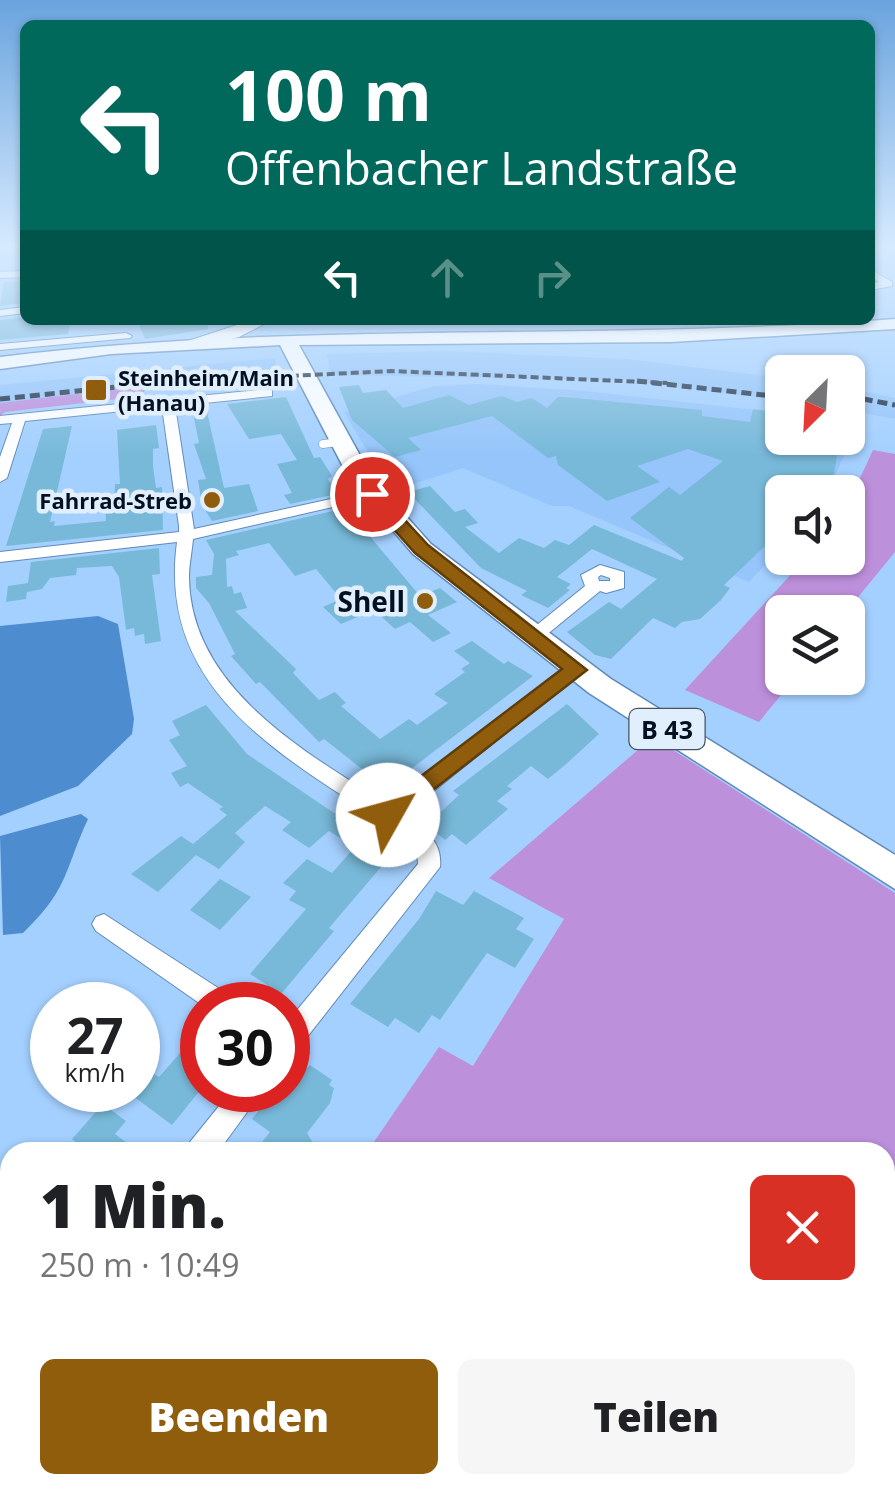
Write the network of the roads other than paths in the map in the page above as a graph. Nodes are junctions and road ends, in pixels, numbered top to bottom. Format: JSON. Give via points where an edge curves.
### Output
{"nodes":[{"id":1,"x":895,"y":324,"type":"edge"},
{"id":2,"x":253,"y":325,"type":"edge"},
{"id":3,"x":279,"y":325,"type":"edge"},
{"id":4,"x":126,"y":336,"type":"dead end"},
{"id":5,"x":288,"y":340,"type":"junction"},
{"id":6,"x":334,"y":340,"type":"junction"},
{"id":7,"x":190,"y":343,"type":"junction"},
{"id":8,"x":0,"y":347,"type":"edge"},
{"id":9,"x":300,"y":361,"type":"junction"},
{"id":10,"x":0,"y":363,"type":"edge"},
{"id":11,"x":268,"y":392,"type":"dead end"},
{"id":12,"x":168,"y":403,"type":"junction"},
{"id":13,"x":20,"y":418,"type":"junction"},
{"id":14,"x":0,"y":420,"type":"edge"},
{"id":15,"x":0,"y":478,"type":"edge"},
{"id":16,"x":372,"y":494,"type":"junction"},
{"id":17,"x":176,"y":538,"type":"junction"},
{"id":18,"x":0,"y":558,"type":"edge"},
{"id":19,"x":596,"y":586,"type":"dead end"},
{"id":20,"x":533,"y":637,"type":"junction"},
{"id":21,"x":576,"y":670,"type":"junction"},
{"id":22,"x":388,"y":815,"type":"junction"},
{"id":23,"x":895,"y":874,"type":"edge"},
{"id":24,"x":104,"y":924,"type":"dead end"},
{"id":25,"x":189,"y":982,"type":"edge"},
{"id":26,"x":310,"y":1014,"type":"edge"},
{"id":27,"x":232,"y":1112,"type":"edge"},
{"id":28,"x":208,"y":1142,"type":"edge"}],
"edges":[{"from":1,"to":6,"type":"main road","via":[[659,340]]},
{"from":2,"to":7,"type":"main road"},
{"from":3,"to":5,"type":"main road"},
{"from":4,"to":8,"type":"street"},
{"from":5,"to":6,"type":"main road"},
{"from":5,"to":7,"type":"main road"},
{"from":5,"to":9,"type":"main road","number":"B 43"},
{"from":6,"to":9,"type":"main road"},
{"from":7,"to":10,"type":"main road"},
{"from":9,"to":16,"type":"main road","number":"B 43","via":[[331,443]]},
{"from":11,"to":12,"type":"street"},
{"from":12,"to":13,"type":"street"},
{"from":12,"to":17,"type":"street","via":[[185,470]]},
{"from":13,"to":14,"type":"street"},
{"from":13,"to":15,"type":"street"},
{"from":16,"to":17,"type":"street"},
{"from":16,"to":20,"type":"main road","number":"B 43","via":[[422,549]]},
{"from":17,"to":18,"type":"street"},
{"from":17,"to":22,"type":"street","via":[[182,604],[200,657],[273,742]]},
{"from":19,"to":20,"type":"street"},
{"from":20,"to":21,"type":"main road","number":"B 43"},
{"from":21,"to":22,"type":"street"},
{"from":21,"to":23,"type":"main road","number":"B 43"},
{"from":22,"to":26,"type":"street","via":[[426,844],[429,866]]},
{"from":24,"to":25,"type":"street"},
{"from":27,"to":28,"type":"street"}]}
